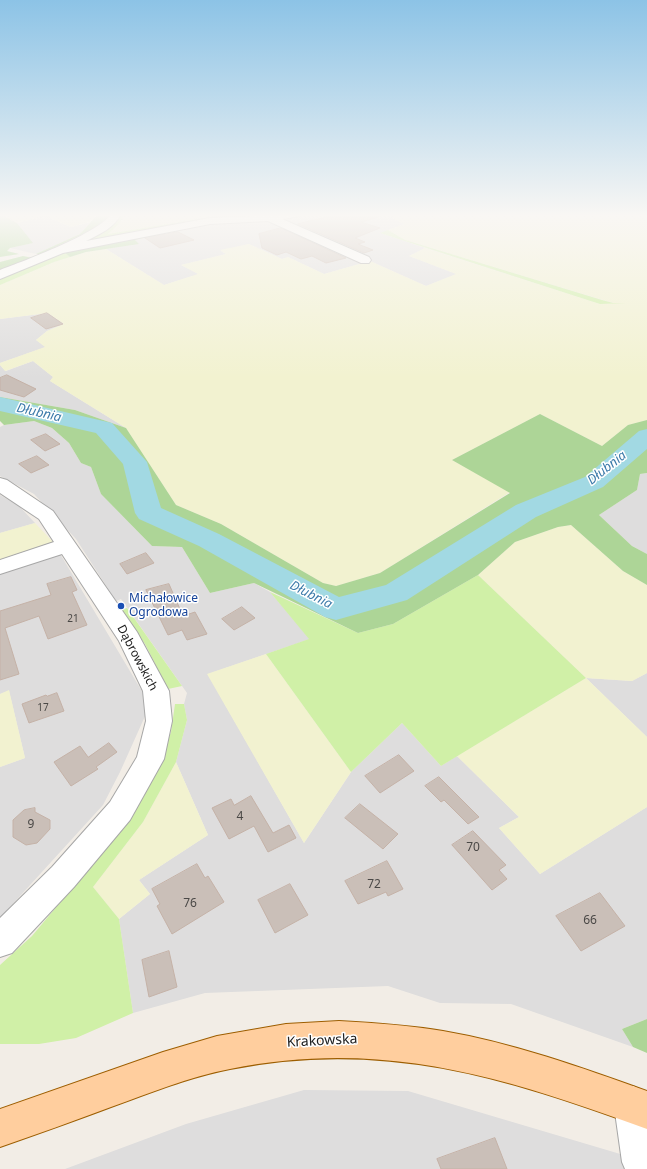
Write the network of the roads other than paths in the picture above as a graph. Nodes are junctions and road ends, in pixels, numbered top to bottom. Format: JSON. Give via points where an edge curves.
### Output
{"nodes":[{"id":1,"x":15,"y":269,"type":"edge"},
{"id":2,"x":0,"y":275,"type":"edge"},
{"id":3,"x":0,"y":484,"type":"edge"},
{"id":4,"x":67,"y":545,"type":"junction"},
{"id":5,"x":0,"y":566,"type":"edge"},
{"id":6,"x":0,"y":941,"type":"edge"},
{"id":7,"x":640,"y":1107,"type":"edge"},
{"id":8,"x":0,"y":1128,"type":"edge"},
{"id":9,"x":646,"y":1169,"type":"edge"}],
"edges":[{"from":1,"to":2,"type":"street"},
{"from":3,"to":4,"type":"street","name":"Dąbrowskich","via":[[46,515]]},
{"from":4,"to":5,"type":"street"},
{"from":4,"to":6,"type":"street","name":"Dąbrowskich","via":[[129,638],[156,691],[159,721],[150,759],[120,811],[63,878]]},
{"from":7,"to":8,"type":"main road","name":"Krakowska","via":[[522,1066],[448,1048],[399,1041],[337,1038],[268,1044],[210,1056]]},
{"from":7,"to":9,"type":"street","via":[[642,1162]]}]}
